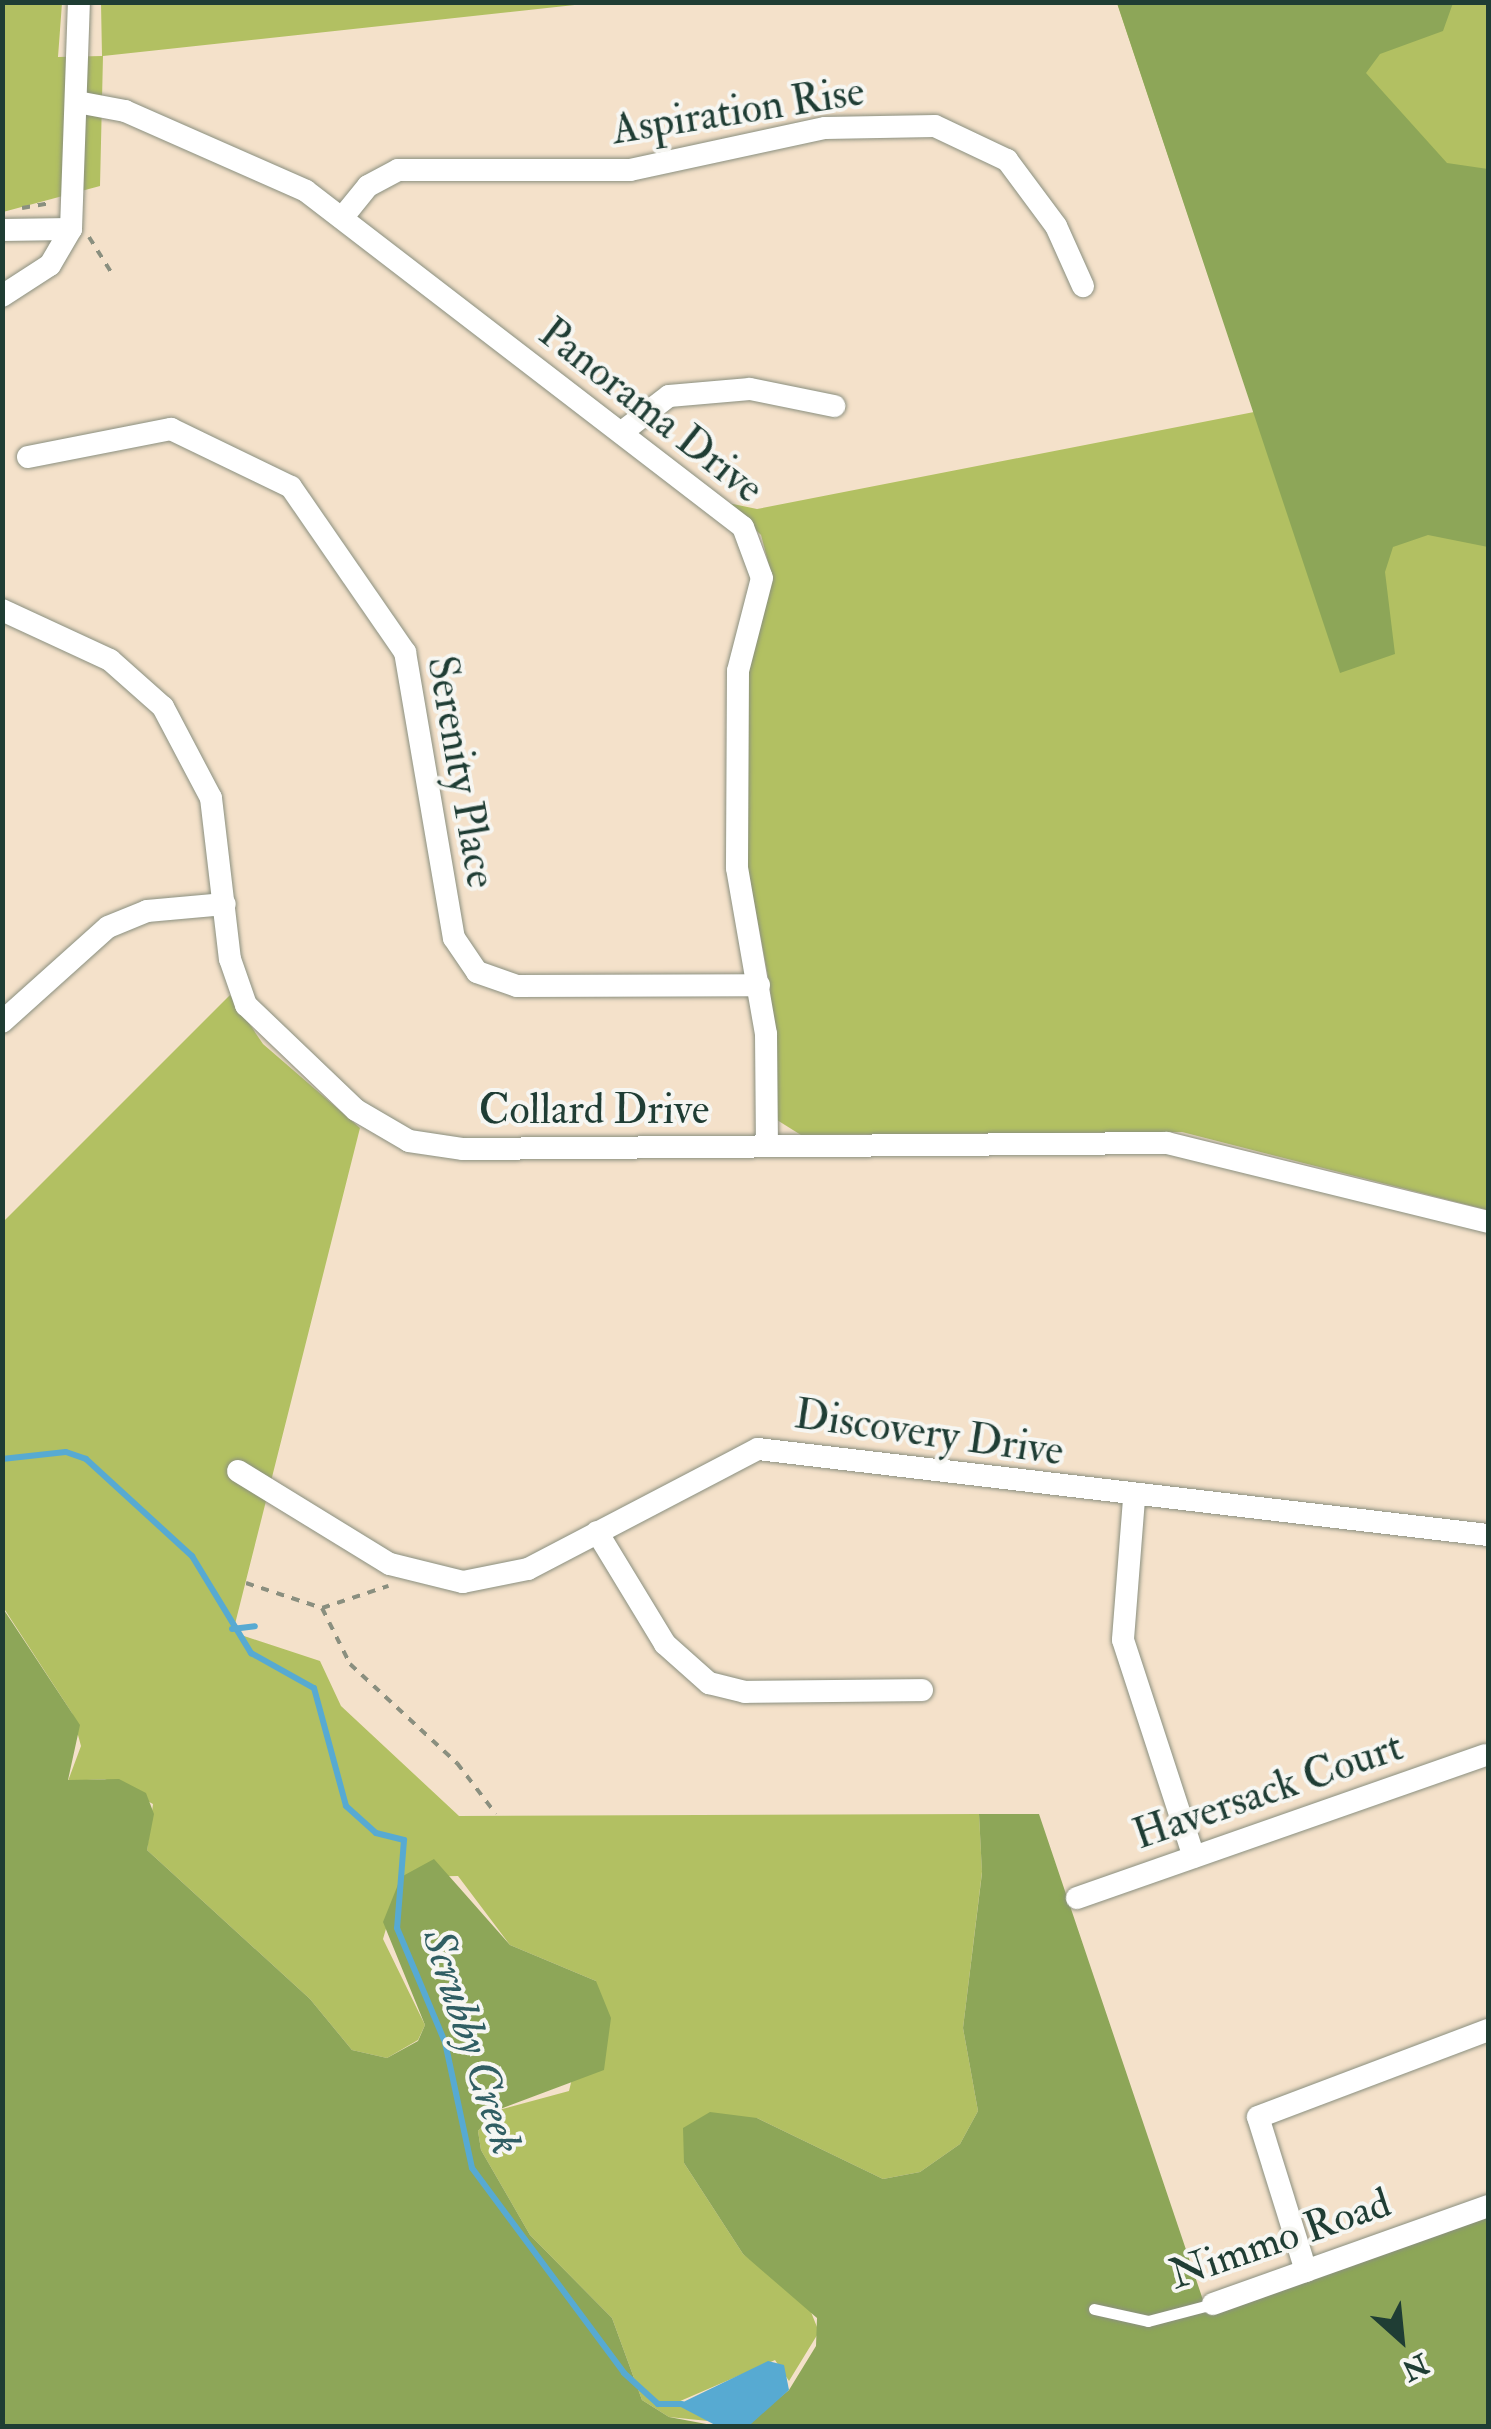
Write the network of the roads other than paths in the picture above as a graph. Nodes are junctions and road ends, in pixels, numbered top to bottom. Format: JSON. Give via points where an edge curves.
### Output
{"nodes":[{"id":1,"x":79,"y":2,"type":"edge"},
{"id":2,"x":77,"y":102,"type":"junction"},
{"id":3,"x":342,"y":218,"type":"junction"},
{"id":4,"x":71,"y":229,"type":"junction"},
{"id":5,"x":2,"y":230,"type":"edge"},
{"id":6,"x":1083,"y":286,"type":"dead end"},
{"id":7,"x":2,"y":296,"type":"edge"},
{"id":8,"x":834,"y":406,"type":"dead end"},
{"id":9,"x":622,"y":432,"type":"junction"},
{"id":10,"x":28,"y":457,"type":"dead end"},
{"id":11,"x":2,"y":610,"type":"edge"},
{"id":12,"x":225,"y":904,"type":"junction"},
{"id":13,"x":759,"y":984,"type":"junction"},
{"id":14,"x":2,"y":1022,"type":"edge"},
{"id":15,"x":767,"y":1146,"type":"junction"},
{"id":16,"x":1488,"y":1222,"type":"edge"},
{"id":17,"x":238,"y":1471,"type":"dead end"},
{"id":18,"x":1134,"y":1499,"type":"junction"},
{"id":19,"x":597,"y":1532,"type":"junction"},
{"id":20,"x":1488,"y":1535,"type":"edge"},
{"id":21,"x":922,"y":1690,"type":"dead end"},
{"id":22,"x":1484,"y":1755,"type":"dead end"},
{"id":23,"x":1194,"y":1857,"type":"junction"},
{"id":24,"x":1077,"y":1898,"type":"dead end"},
{"id":25,"x":1488,"y":2030,"type":"edge"},
{"id":26,"x":1488,"y":2206,"type":"edge"},
{"id":27,"x":1306,"y":2270,"type":"junction"},
{"id":28,"x":1213,"y":2304,"type":"joint"},
{"id":29,"x":1094,"y":2309,"type":"dead end"}],
"edges":[{"from":1,"to":2,"type":"street"},
{"from":2,"to":3,"type":"street","name":"Panorama Drive","via":[[125,111],[282,177]]},
{"from":2,"to":4,"type":"street"},
{"from":3,"to":6,"type":"street","name":"Aspiration Rise","via":[[368,186],[398,170],[630,170],[825,128],[935,126],[1007,160],[1056,226]]},
{"from":3,"to":9,"type":"street","name":"Panorama Drive"},
{"from":4,"to":5,"type":"street"},
{"from":4,"to":7,"type":"street","via":[[50,264]]},
{"from":8,"to":9,"type":"street","via":[[750,389],[669,396]]},
{"from":9,"to":13,"type":"street","name":"Panorama Drive","via":[[732,516],[760,562],[736,700],[739,892]]},
{"from":10,"to":13,"type":"street","name":"Serenity Place","via":[[171,429],[291,488],[404,652],[449,916],[477,972],[517,986]]},
{"from":11,"to":12,"type":"street","name":"Collard Drive","via":[[110,660],[162,707],[211,798]]},
{"from":12,"to":14,"type":"street","via":[[147,912],[108,927]]},
{"from":12,"to":15,"type":"street","name":"Collard Drive","via":[[238,985],[261,1026],[389,1132],[462,1148]]},
{"from":13,"to":15,"type":"street","name":"Panorama Drive"},
{"from":15,"to":16,"type":"street","name":"Collard Drive","via":[[1167,1142]]},
{"from":17,"to":19,"type":"street","name":"Discovery Drive","via":[[354,1545],[440,1580],[506,1577]]},
{"from":18,"to":19,"type":"street","name":"Discovery Drive","via":[[758,1448]]},
{"from":18,"to":20,"type":"street","name":"Discovery Drive"},
{"from":18,"to":23,"type":"street","via":[[1123,1640]]},
{"from":19,"to":21,"type":"street","via":[[665,1644],[709,1683],[746,1692]]},
{"from":22,"to":23,"type":"street","name":"Haversack Court"},
{"from":23,"to":24,"type":"street","name":"Haversack Court"},
{"from":25,"to":27,"type":"street","via":[[1258,2117]]},
{"from":26,"to":27,"type":"street","name":"Nimmo Road"},
{"from":27,"to":28,"type":"street","name":"Nimmo Road"},
{"from":28,"to":29,"type":"lane","name":"Nimmo Road","via":[[1148,2320]]}]}
